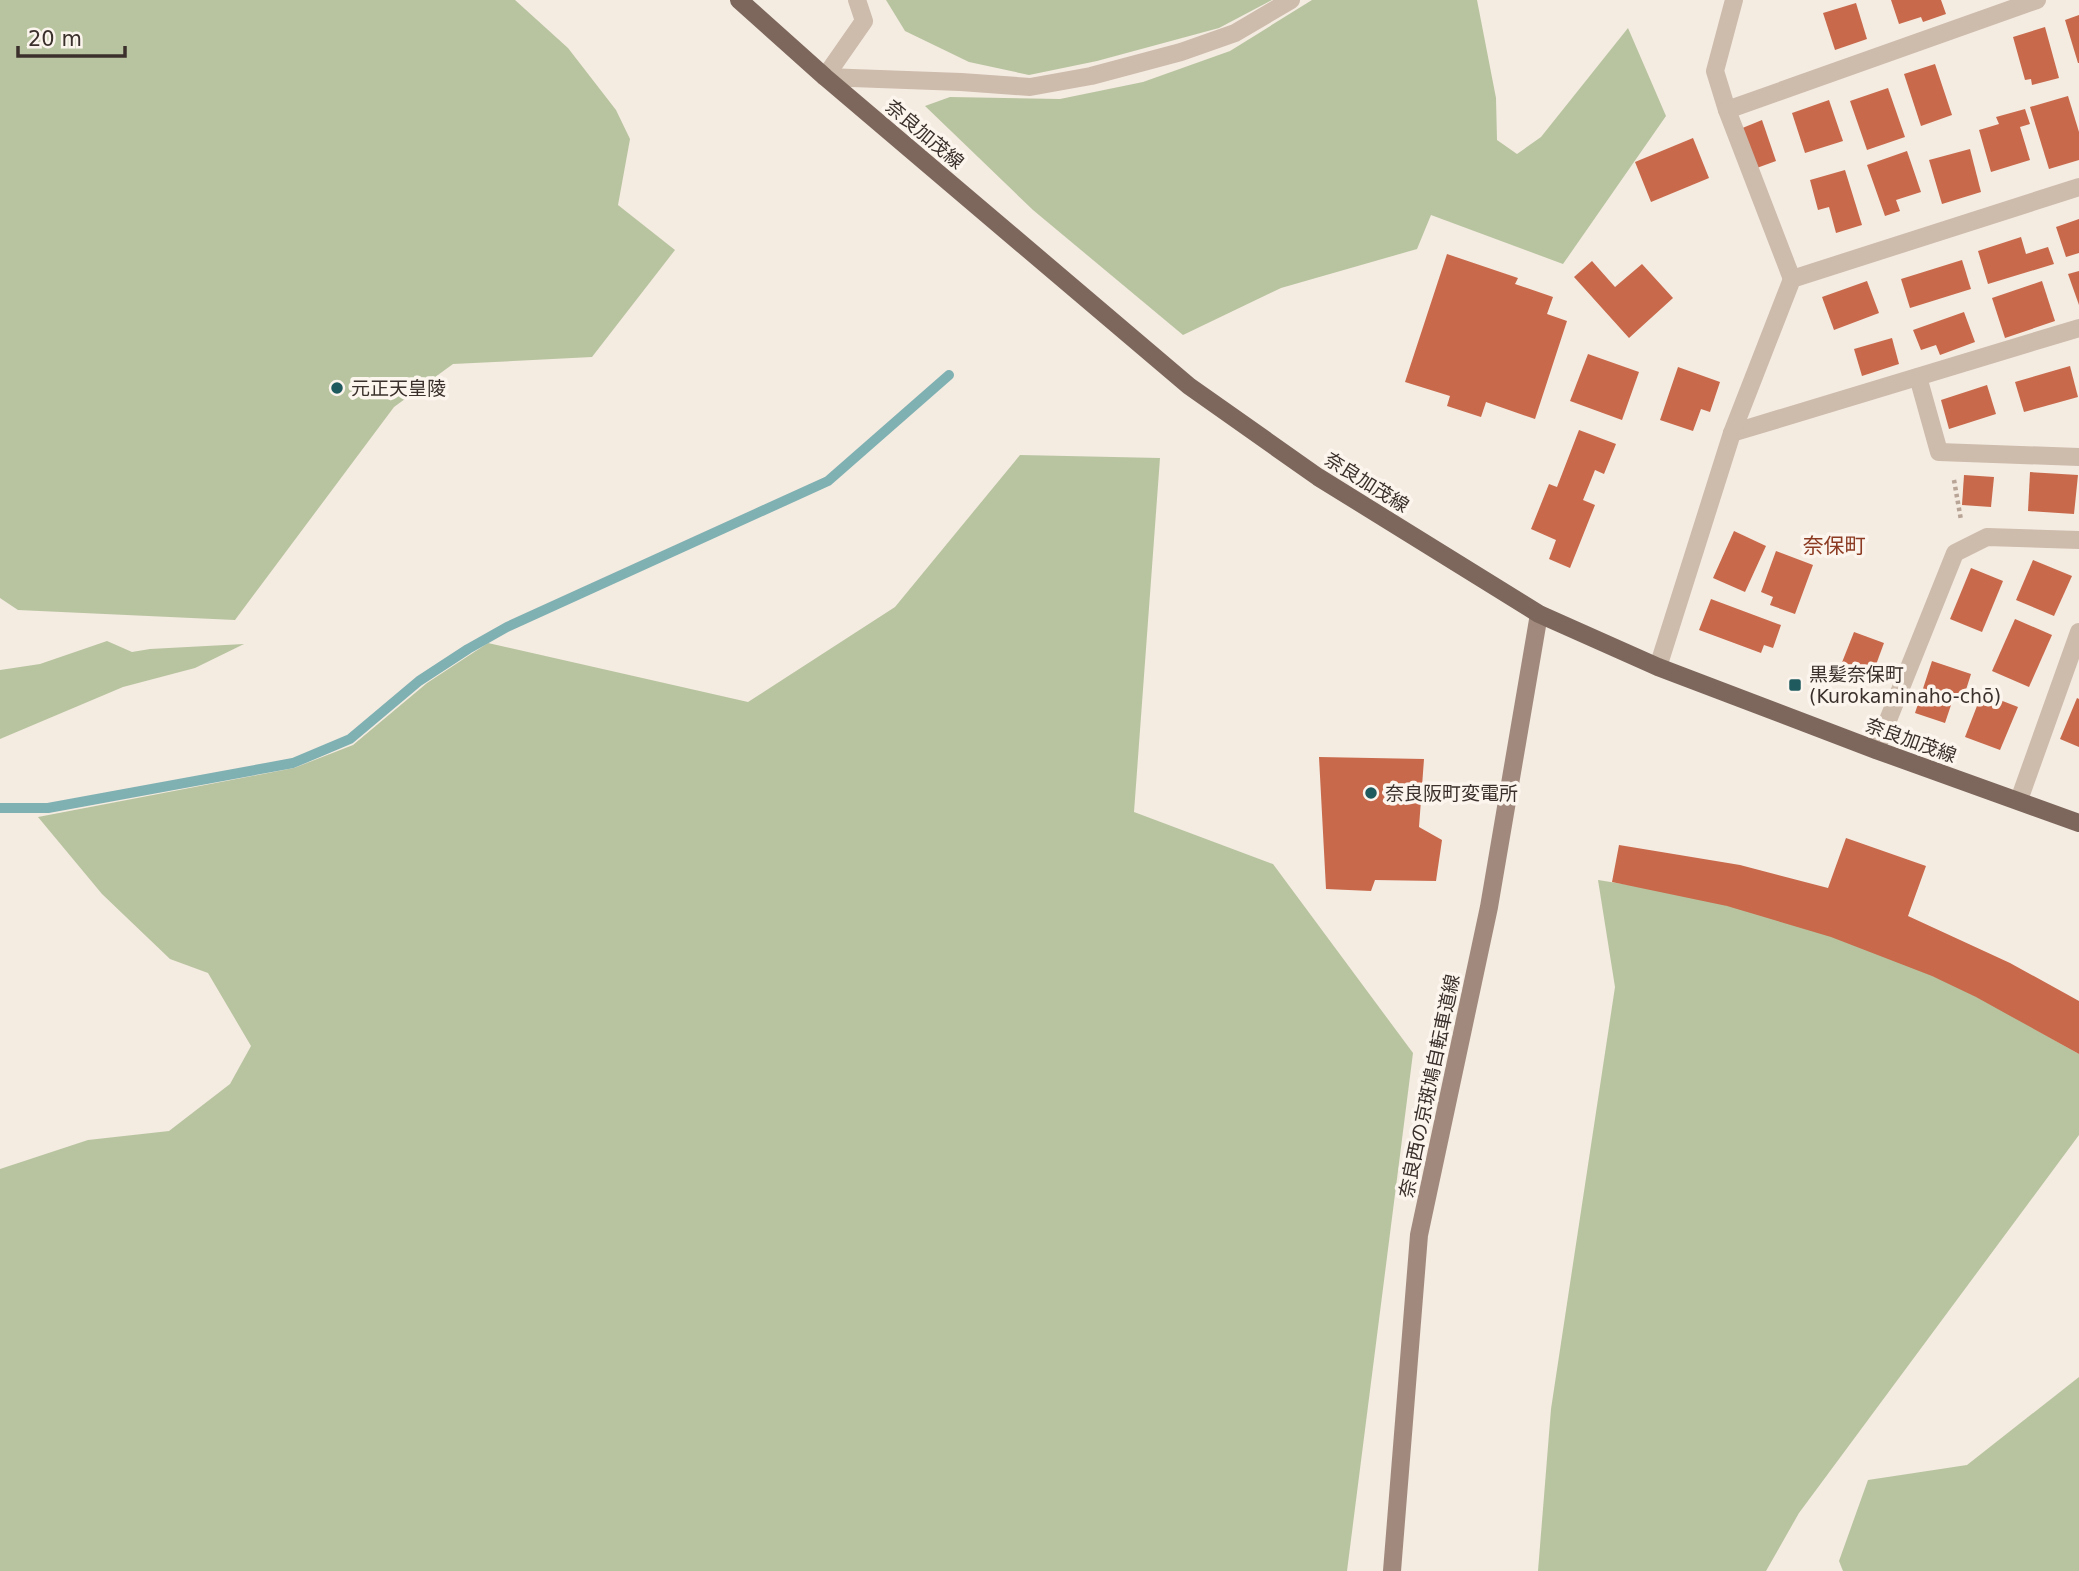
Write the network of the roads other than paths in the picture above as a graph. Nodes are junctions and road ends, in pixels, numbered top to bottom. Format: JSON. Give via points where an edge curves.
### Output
{"nodes":[{"id":1,"x":739,"y":0,"type":"edge"},
{"id":2,"x":857,"y":0,"type":"edge"},
{"id":3,"x":1291,"y":0,"type":"edge"},
{"id":4,"x":1734,"y":0,"type":"edge"},
{"id":5,"x":2037,"y":0,"type":"edge"},
{"id":6,"x":825,"y":77,"type":"junction"},
{"id":7,"x":1727,"y":110,"type":"junction"},
{"id":8,"x":2079,"y":187,"type":"edge"},
{"id":9,"x":1792,"y":279,"type":"junction"},
{"id":10,"x":2079,"y":328,"type":"edge"},
{"id":11,"x":1918,"y":377,"type":"junction"},
{"id":12,"x":1732,"y":433,"type":"junction"},
{"id":13,"x":2079,"y":457,"type":"edge"},
{"id":14,"x":2079,"y":540,"type":"edge"},
{"id":15,"x":1539,"y":614,"type":"junction"},
{"id":16,"x":2079,"y":632,"type":"edge"},
{"id":17,"x":1658,"y":667,"type":"junction"},
{"id":18,"x":1876,"y":750,"type":"junction"},
{"id":19,"x":2019,"y":800,"type":"junction"},
{"id":20,"x":2079,"y":823,"type":"edge"},
{"id":21,"x":1392,"y":1571,"type":"edge"}],
"edges":[{"from":1,"to":6,"type":"main road","name":"奈良加茂線"},
{"from":2,"to":6,"type":"street","via":[[864,21]]},
{"from":3,"to":6,"type":"street","via":[[1235,33],[1181,52],[1030,87]]},
{"from":4,"to":7,"type":"street","via":[[1715,71]]},
{"from":5,"to":7,"type":"street"},
{"from":6,"to":15,"type":"main road","name":"奈良加茂線","via":[[1189,386],[1318,477]]},
{"from":7,"to":9,"type":"street"},
{"from":8,"to":9,"type":"street"},
{"from":9,"to":12,"type":"street"},
{"from":10,"to":11,"type":"street"},
{"from":11,"to":12,"type":"street"},
{"from":11,"to":13,"type":"street","via":[[1939,452]]},
{"from":12,"to":17,"type":"street"},
{"from":14,"to":18,"type":"street","via":[[1987,537],[1955,553]]},
{"from":15,"to":17,"type":"main road","name":"奈良加茂線"},
{"from":15,"to":21,"type":"main road","name":"奈良西の京斑鳩自転車道線","via":[[1489,906],[1419,1235]]},
{"from":16,"to":19,"type":"street"},
{"from":17,"to":18,"type":"main road","name":"奈良加茂線"},
{"from":18,"to":19,"type":"main road","name":"奈良加茂線"},
{"from":19,"to":20,"type":"main road","name":"奈良加茂線"}]}
